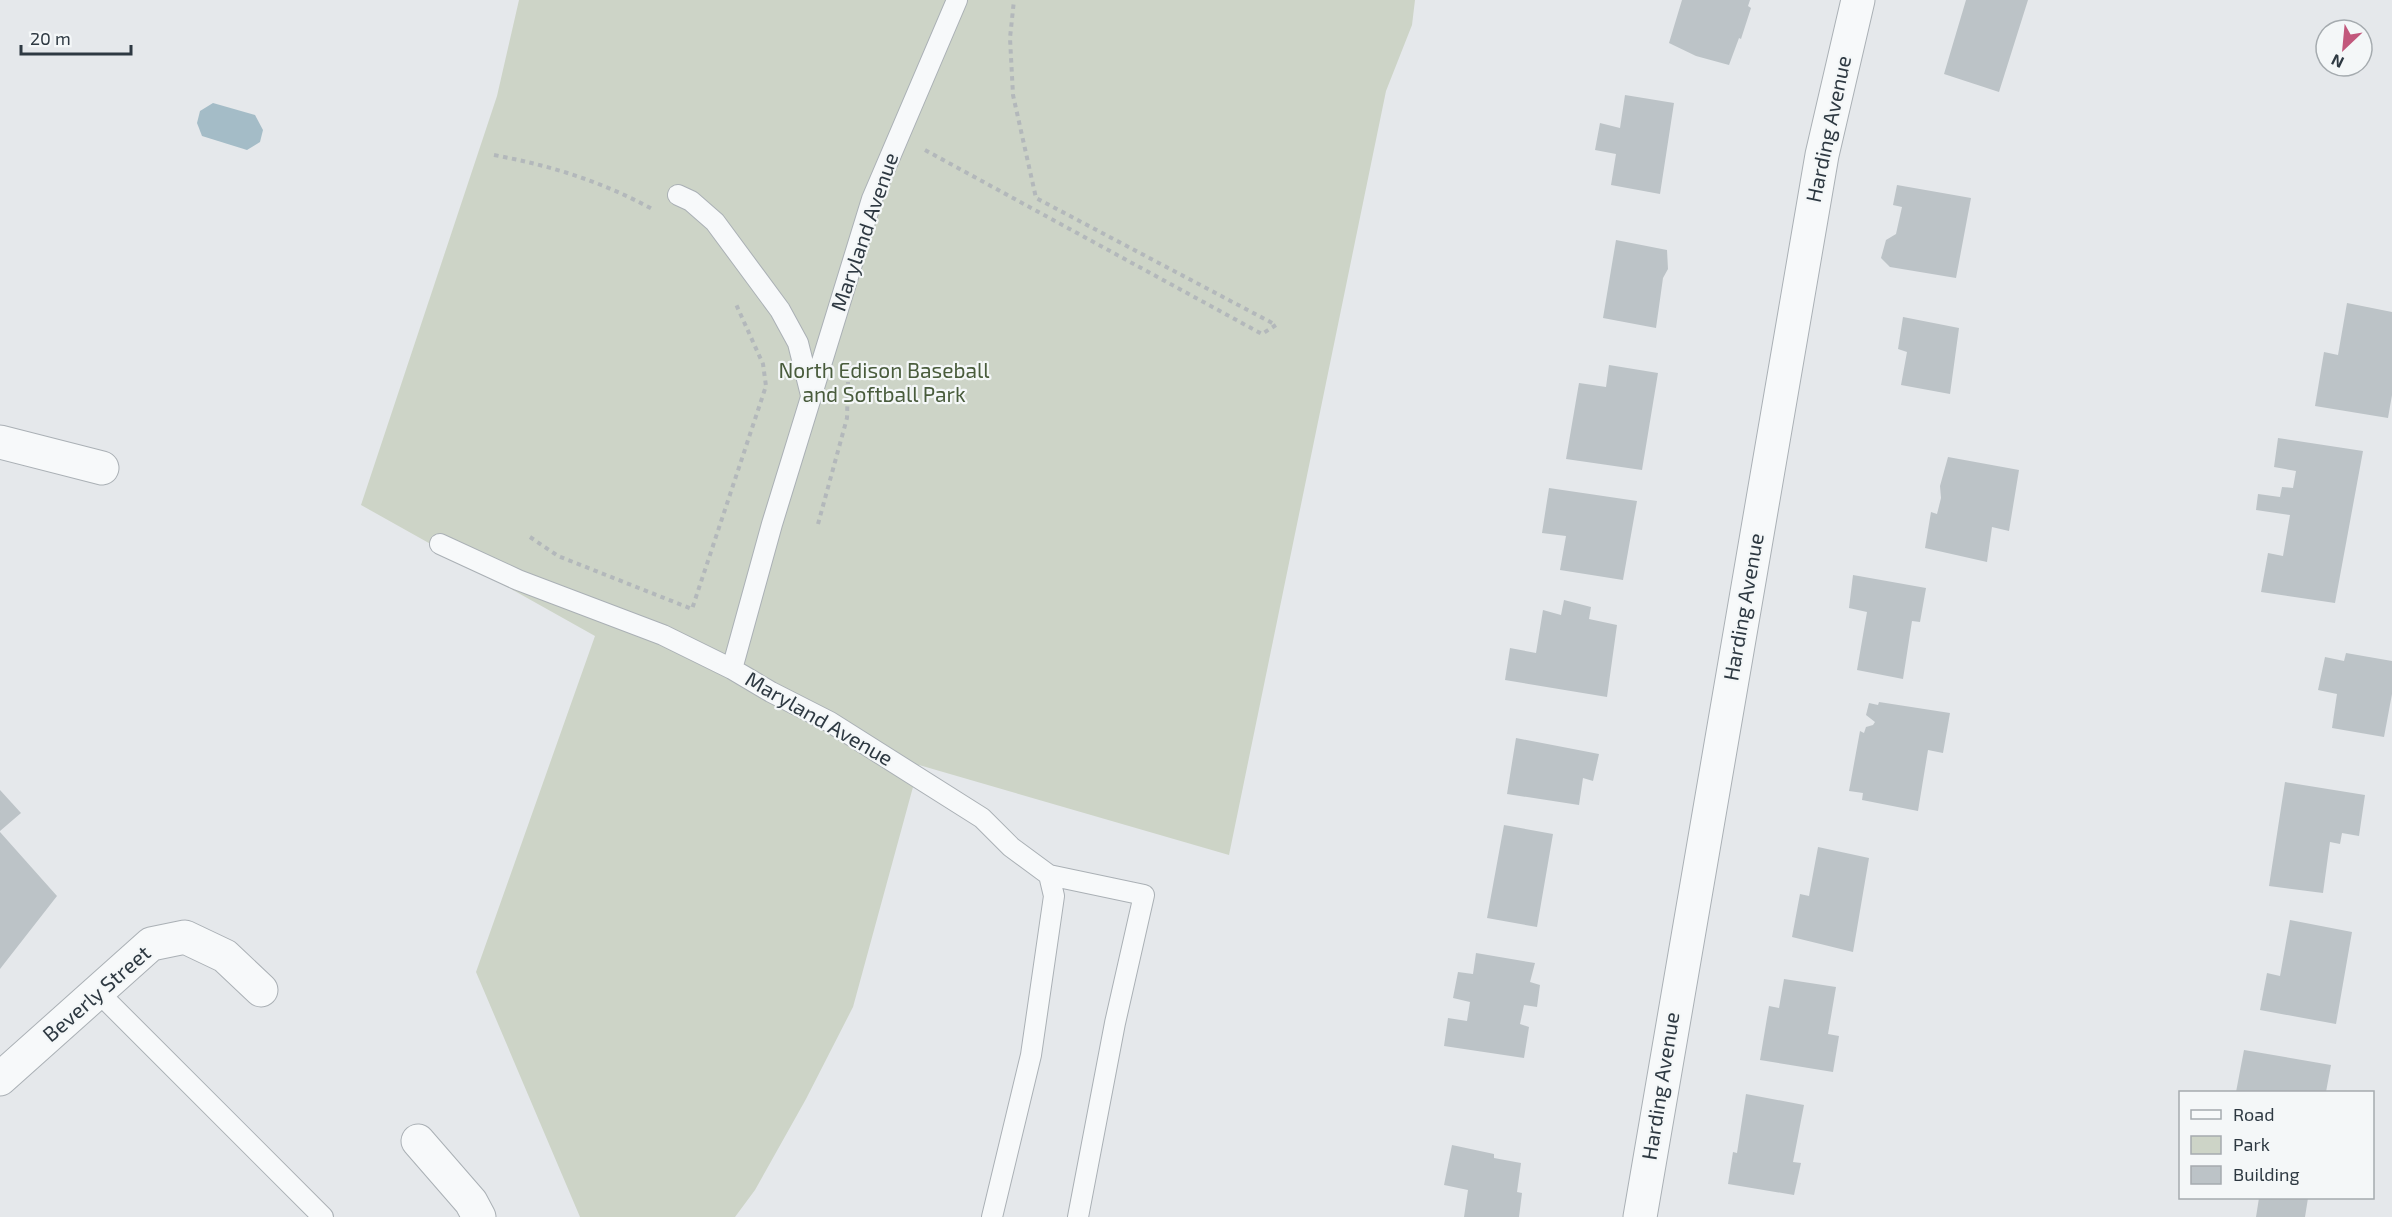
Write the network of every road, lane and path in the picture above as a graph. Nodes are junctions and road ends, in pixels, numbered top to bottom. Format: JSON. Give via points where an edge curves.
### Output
{"nodes":[{"id":1,"x":957,"y":0,"type":"edge"},
{"id":2,"x":1014,"y":0,"type":"edge"},
{"id":3,"x":1858,"y":0,"type":"edge"},
{"id":4,"x":921,"y":148,"type":"dead end"},
{"id":5,"x":494,"y":155,"type":"dead end"},
{"id":6,"x":678,"y":195,"type":"dead end"},
{"id":7,"x":657,"y":212,"type":"dead end"},
{"id":8,"x":730,"y":295,"type":"dead end"},
{"id":9,"x":848,"y":382,"type":"dead end"},
{"id":10,"x":811,"y":397,"type":"junction"},
{"id":11,"x":0,"y":442,"type":"edge"},
{"id":12,"x":102,"y":468,"type":"dead end"},
{"id":13,"x":818,"y":524,"type":"dead end"},
{"id":14,"x":530,"y":537,"type":"dead end"},
{"id":15,"x":440,"y":544,"type":"dead end"},
{"id":16,"x":732,"y":669,"type":"junction"},
{"id":17,"x":1049,"y":875,"type":"junction"},
{"id":18,"x":261,"y":990,"type":"dead end"},
{"id":19,"x":98,"y":992,"type":"junction"},
{"id":20,"x":0,"y":1078,"type":"edge"},
{"id":21,"x":418,"y":1141,"type":"dead end"},
{"id":22,"x":323,"y":1217,"type":"edge"},
{"id":23,"x":479,"y":1217,"type":"edge"},
{"id":24,"x":992,"y":1217,"type":"edge"},
{"id":25,"x":1078,"y":1217,"type":"edge"},
{"id":26,"x":1640,"y":1217,"type":"edge"}],
"edges":[{"from":1,"to":10,"type":"lane","name":"Maryland Avenue","via":[[872,199]]},
{"from":2,"to":4,"type":"path","via":[[1010,39],[1012,95],[1036,198],[1276,325],[1262,334]]},
{"from":3,"to":26,"type":"street","name":"Harding Avenue","via":[[1822,155]]},
{"from":5,"to":7,"type":"path","via":[[583,176]]},
{"from":6,"to":10,"type":"lane","via":[[715,222],[780,310],[798,343]]},
{"from":8,"to":14,"type":"path","via":[[752,336],[763,364],[766,386],[692,609],[558,556]]},
{"from":9,"to":13,"type":"path","via":[[848,418]]},
{"from":10,"to":16,"type":"lane","name":"Maryland Avenue"},
{"from":11,"to":12,"type":"street"},
{"from":15,"to":16,"type":"lane","via":[[518,580],[663,635]]},
{"from":16,"to":17,"type":"lane","name":"Maryland Avenue","via":[[830,722],[982,818],[1011,847]]},
{"from":17,"to":24,"type":"lane","via":[[1054,896],[1031,1055]]},
{"from":17,"to":25,"type":"lane","via":[[1144,895]]},
{"from":18,"to":19,"type":"street","name":"Beverly Street","via":[[225,956],[185,936],[151,944]]},
{"from":19,"to":20,"type":"street","name":"Beverly Street"},
{"from":19,"to":22,"type":"lane"},
{"from":21,"to":23,"type":"street","via":[[471,1202]]}]}
